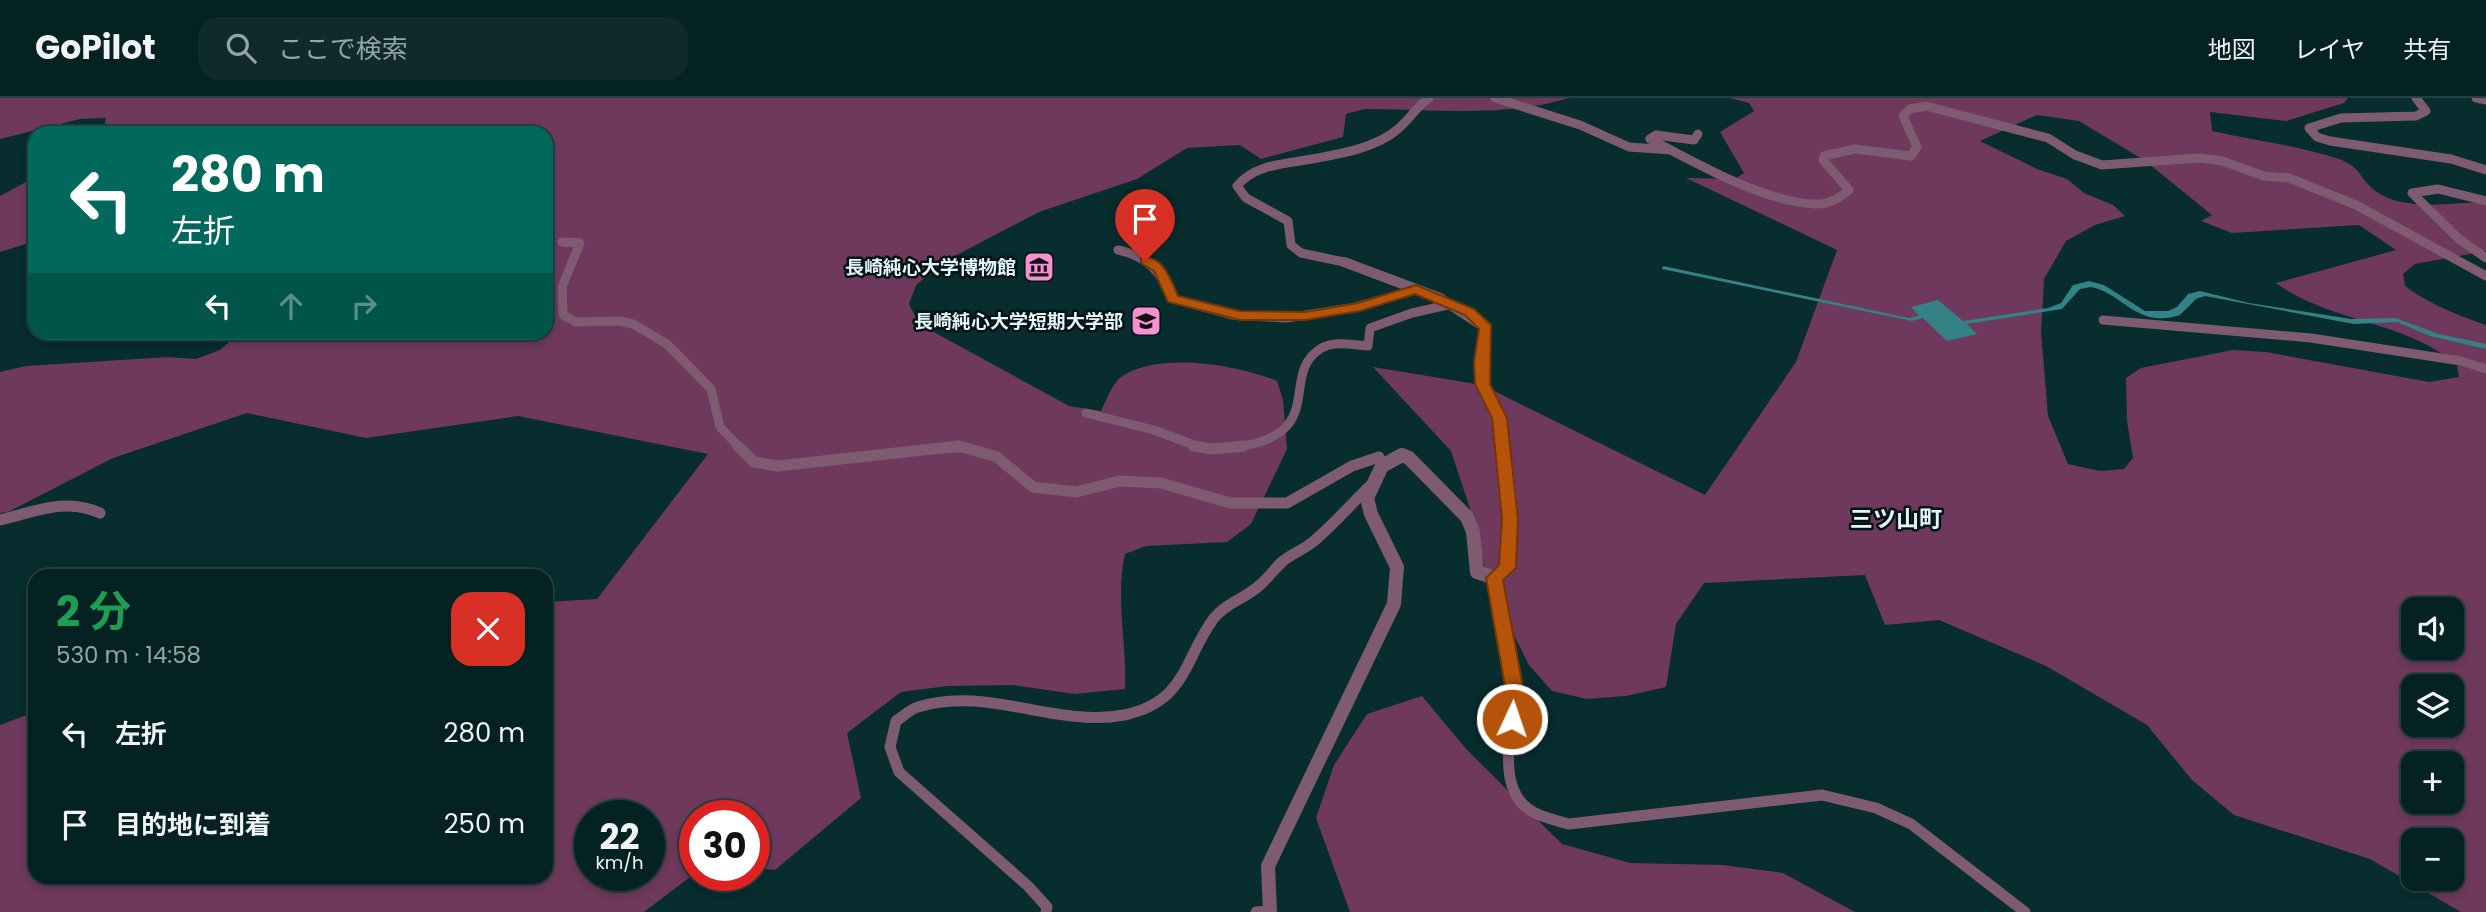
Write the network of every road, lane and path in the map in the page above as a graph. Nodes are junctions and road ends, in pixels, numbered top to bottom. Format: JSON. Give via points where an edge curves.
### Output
{"nodes":[{"id":1,"x":1429,"y":98,"type":"edge"},
{"id":2,"x":1495,"y":98,"type":"edge"},
{"id":3,"x":2416,"y":98,"type":"edge"},
{"id":4,"x":2476,"y":98,"type":"edge"},
{"id":5,"x":2486,"y":100,"type":"edge"},
{"id":6,"x":1698,"y":134,"type":"dead end"},
{"id":7,"x":1671,"y":150,"type":"junction"},
{"id":8,"x":2486,"y":170,"type":"edge"},
{"id":9,"x":2486,"y":201,"type":"edge"},
{"id":10,"x":562,"y":242,"type":"dead end"},
{"id":11,"x":1118,"y":250,"type":"dead end"},
{"id":12,"x":2486,"y":258,"type":"edge"},
{"id":13,"x":1344,"y":262,"type":"joint"},
{"id":14,"x":2486,"y":276,"type":"edge"},
{"id":15,"x":1416,"y":290,"type":"junction"},
{"id":16,"x":1453,"y":304,"type":"junction"},
{"id":17,"x":2103,"y":320,"type":"dead end"},
{"id":18,"x":2486,"y":369,"type":"edge"},
{"id":19,"x":1086,"y":413,"type":"dead end"},
{"id":20,"x":1382,"y":466,"type":"junction"},
{"id":21,"x":1374,"y":482,"type":"junction"},
{"id":22,"x":100,"y":513,"type":"dead end"},
{"id":23,"x":0,"y":520,"type":"edge"},
{"id":24,"x":1495,"y":578,"type":"junction"},
{"id":25,"x":1046,"y":912,"type":"edge"},
{"id":26,"x":1265,"y":912,"type":"edge"},
{"id":27,"x":2025,"y":912,"type":"edge"}],
"edges":[{"from":1,"to":13,"type":"street","via":[[1393,133],[1352,149],[1264,169],[1237,186],[1247,199],[1288,221],[1292,245],[1301,253]]},
{"from":2,"to":7,"type":"street","via":[[1580,125],[1629,147]]},
{"from":3,"to":8,"type":"street","via":[[2426,111],[2421,115],[2337,116],[2309,128],[2330,141],[2451,159]]},
{"from":4,"to":5,"type":"street"},
{"from":6,"to":7,"type":"street","via":[[1686,142],[1656,135],[1650,139]]},
{"from":7,"to":14,"type":"street","via":[[1763,189],[1822,203],[1849,190],[1824,156],[1849,150],[1911,156],[1917,147],[1904,112],[1926,106],[2048,138],[2075,155],[2102,164],[2130,166],[2199,158],[2289,178],[2356,205]]},
{"from":9,"to":12,"type":"street","via":[[2443,191],[2412,193],[2459,239]]},
{"from":10,"to":20,"type":"street","via":[[580,243],[558,302],[563,315],[576,322],[633,324],[667,344],[711,389],[720,427],[754,462],[778,466],[959,446],[997,457],[1033,488],[1076,492],[1120,481],[1161,483],[1230,503],[1287,503],[1352,466],[1379,457]]},
{"from":11,"to":15,"type":"street","via":[[1131,252],[1159,269],[1173,299],[1240,316],[1305,316],[1360,307]]},
{"from":13,"to":15,"type":"street"},
{"from":15,"to":16,"type":"street"},
{"from":16,"to":19,"type":"street","via":[[1370,328],[1368,346],[1343,341],[1318,350],[1302,377],[1292,423],[1273,437],[1243,446],[1192,446],[1156,431]]},
{"from":16,"to":24,"type":"street","via":[[1469,312],[1488,332],[1481,362],[1482,384],[1499,418],[1510,519],[1508,568]]},
{"from":17,"to":18,"type":"street","via":[[2311,338],[2461,361]]},
{"from":20,"to":21,"type":"street"},
{"from":20,"to":24,"type":"street","via":[[1402,455],[1429,476],[1474,527],[1477,572]]},
{"from":21,"to":25,"type":"street","via":[[1260,586],[1220,611],[1175,687],[1154,704],[1121,716],[1089,718],[968,700],[940,701],[901,714],[894,723],[890,747],[899,772],[1003,862],[1035,893]]},
{"from":21,"to":26,"type":"street","via":[[1367,498],[1369,508],[1398,566],[1394,604],[1273,853]]},
{"from":22,"to":23,"type":"street","via":[[73,502]]},
{"from":24,"to":27,"type":"street","via":[[1515,692],[1510,771],[1516,795],[1539,817],[1569,824],[1822,795],[1876,808],[1911,824]]}]}
